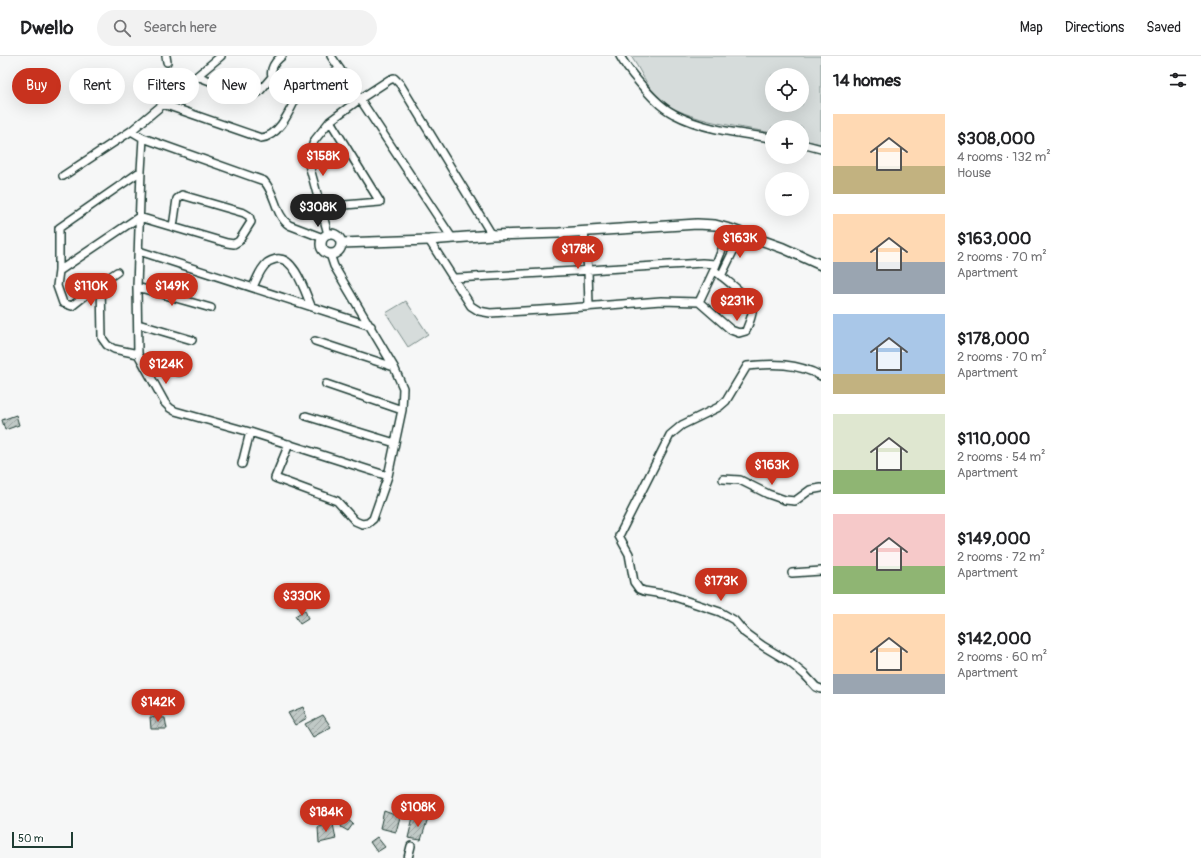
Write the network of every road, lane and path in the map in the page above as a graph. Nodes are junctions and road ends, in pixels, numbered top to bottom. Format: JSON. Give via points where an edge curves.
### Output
{"nodes":[{"id":1,"x":221,"y":56,"type":"edge"},
{"id":2,"x":282,"y":56,"type":"edge"},
{"id":3,"x":331,"y":56,"type":"edge"},
{"id":4,"x":620,"y":56,"type":"edge"},
{"id":5,"x":271,"y":68,"type":"edge"},
{"id":6,"x":339,"y":68,"type":"edge"},
{"id":7,"x":199,"y":74,"type":"edge"},
{"id":8,"x":199,"y":77,"type":"edge"},
{"id":9,"x":269,"y":80,"type":"edge"},
{"id":10,"x":362,"y":98,"type":"edge"},
{"id":11,"x":362,"y":102,"type":"edge"},
{"id":12,"x":163,"y":104,"type":"joint"},
{"id":13,"x":292,"y":104,"type":"edge"},
{"id":14,"x":353,"y":104,"type":"edge"},
{"id":15,"x":330,"y":121,"type":"junction"},
{"id":16,"x":131,"y":131,"type":"junction"},
{"id":17,"x":765,"y":137,"type":"edge"},
{"id":18,"x":144,"y":138,"type":"junction"},
{"id":19,"x":809,"y":146,"type":"edge"},
{"id":20,"x":821,"y":149,"type":"edge"},
{"id":21,"x":141,"y":171,"type":"junction"},
{"id":22,"x":63,"y":176,"type":"dead end"},
{"id":23,"x":322,"y":207,"type":"junction"},
{"id":24,"x":139,"y":217,"type":"junction"},
{"id":25,"x":174,"y":227,"type":"junction"},
{"id":26,"x":730,"y":229,"type":"junction"},
{"id":27,"x":584,"y":232,"type":"junction"},
{"id":28,"x":742,"y":233,"type":"junction"},
{"id":29,"x":492,"y":235,"type":"junction"},
{"id":30,"x":325,"y":236,"type":"junction"},
{"id":31,"x":452,"y":238,"type":"junction"},
{"id":32,"x":428,"y":240,"type":"junction"},
{"id":33,"x":341,"y":243,"type":"junction"},
{"id":34,"x":139,"y":251,"type":"junction"},
{"id":35,"x":330,"y":254,"type":"junction"},
{"id":36,"x":821,"y":265,"type":"edge"},
{"id":37,"x":715,"y":267,"type":"junction"},
{"id":38,"x":588,"y":270,"type":"junction"},
{"id":39,"x":59,"y":271,"type":"junction"},
{"id":40,"x":117,"y":272,"type":"dead end"},
{"id":41,"x":721,"y":276,"type":"junction"},
{"id":42,"x":455,"y":278,"type":"junction"},
{"id":43,"x":101,"y":283,"type":"junction"},
{"id":44,"x":137,"y":287,"type":"junction"},
{"id":45,"x":253,"y":287,"type":"junction"},
{"id":46,"x":699,"y":302,"type":"junction"},
{"id":47,"x":311,"y":306,"type":"junction"},
{"id":48,"x":588,"y":307,"type":"junction"},
{"id":49,"x":211,"y":308,"type":"dead end"},
{"id":50,"x":138,"y":324,"type":"junction"},
{"id":51,"x":371,"y":326,"type":"junction"},
{"id":52,"x":192,"y":340,"type":"dead end"},
{"id":53,"x":315,"y":341,"type":"dead end"},
{"id":54,"x":138,"y":354,"type":"junction"},
{"id":55,"x":143,"y":363,"type":"junction"},
{"id":56,"x":394,"y":367,"type":"junction"},
{"id":57,"x":179,"y":372,"type":"dead end"},
{"id":58,"x":821,"y":376,"type":"edge"},
{"id":59,"x":326,"y":384,"type":"dead end"},
{"id":60,"x":402,"y":410,"type":"junction"},
{"id":61,"x":306,"y":416,"type":"dead end"},
{"id":62,"x":250,"y":432,"type":"junction"},
{"id":63,"x":395,"y":443,"type":"junction"},
{"id":64,"x":289,"y":444,"type":"junction"},
{"id":65,"x":242,"y":464,"type":"dead end"},
{"id":66,"x":388,"y":476,"type":"junction"},
{"id":67,"x":723,"y":479,"type":"dead end"},
{"id":68,"x":821,"y":488,"type":"edge"},
{"id":69,"x":821,"y":571,"type":"edge"},
{"id":70,"x":792,"y":573,"type":"dead end"},
{"id":71,"x":821,"y":690,"type":"edge"},
{"id":72,"x":410,"y":846,"type":"dead end"},
{"id":73,"x":408,"y":858,"type":"edge"}],
"edges":[{"from":1,"to":7,"type":"street"},
{"from":2,"to":5,"type":"street"},
{"from":3,"to":6,"type":"street"},
{"from":4,"to":17,"type":"street","via":[[643,88],[673,114],[695,124]]},
{"from":8,"to":9,"type":"street","via":[[249,96],[259,92]]},
{"from":10,"to":29,"type":"street","via":[[394,78],[400,84]]},
{"from":11,"to":31,"type":"street"},
{"from":12,"to":13,"type":"street","via":[[261,138],[273,133]]},
{"from":12,"to":16,"type":"street"},
{"from":14,"to":15,"type":"street"},
{"from":15,"to":23,"type":"street","via":[[314,141],[308,161]]},
{"from":15,"to":23,"type":"street","via":[[380,202]]},
{"from":16,"to":18,"type":"street"},
{"from":16,"to":22,"type":"street"},
{"from":18,"to":21,"type":"street"},
{"from":18,"to":30,"type":"street","via":[[264,181],[270,188],[281,218],[286,223]]},
{"from":19,"to":20,"type":"street"},
{"from":21,"to":24,"type":"street"},
{"from":21,"to":39,"type":"street","via":[[59,228]]},
{"from":23,"to":30,"type":"street"},
{"from":24,"to":25,"type":"street"},
{"from":24,"to":34,"type":"street"},
{"from":24,"to":39,"type":"street"},
{"from":25,"to":25,"type":"street","via":[[234,244],[252,222],[244,213],[182,195],[177,199]]},
{"from":26,"to":27,"type":"street","via":[[697,224]]},
{"from":26,"to":28,"type":"street"},
{"from":26,"to":37,"type":"street"},
{"from":27,"to":29,"type":"street"},
{"from":27,"to":38,"type":"street"},
{"from":28,"to":36,"type":"street"},
{"from":28,"to":41,"type":"street"},
{"from":29,"to":31,"type":"street"},
{"from":30,"to":33,"type":"street","via":[[332,234],[338,237]]},
{"from":30,"to":35,"type":"street","via":[[321,241],[321,247]]},
{"from":31,"to":32,"type":"street"},
{"from":32,"to":33,"type":"street"},
{"from":32,"to":42,"type":"street"},
{"from":33,"to":35,"type":"street","via":[[340,250]]},
{"from":34,"to":44,"type":"street"},
{"from":34,"to":45,"type":"street"},
{"from":35,"to":51,"type":"street","via":[[334,266]]},
{"from":37,"to":38,"type":"street","via":[[702,263]]},
{"from":37,"to":41,"type":"street"},
{"from":37,"to":46,"type":"street"},
{"from":38,"to":42,"type":"street"},
{"from":38,"to":48,"type":"street"},
{"from":39,"to":43,"type":"street","via":[[57,286],[63,303],[72,306]]},
{"from":40,"to":43,"type":"street"},
{"from":41,"to":46,"type":"street","via":[[748,300],[752,307],[753,313],[746,331],[739,333],[731,330]]},
{"from":42,"to":48,"type":"street","via":[[471,306],[479,311],[490,313]]},
{"from":43,"to":54,"type":"street","via":[[102,338],[111,347]]},
{"from":44,"to":49,"type":"street"},
{"from":44,"to":50,"type":"street"},
{"from":45,"to":47,"type":"street"},
{"from":45,"to":47,"type":"street","via":[[268,262],[284,259],[291,264],[297,274]]},
{"from":46,"to":48,"type":"street","via":[[661,301]]},
{"from":47,"to":51,"type":"street"},
{"from":50,"to":52,"type":"street"},
{"from":50,"to":54,"type":"street"},
{"from":51,"to":56,"type":"street"},
{"from":53,"to":56,"type":"street"},
{"from":54,"to":55,"type":"street"},
{"from":55,"to":57,"type":"street"},
{"from":55,"to":62,"type":"street","via":[[170,408]]},
{"from":56,"to":60,"type":"street","via":[[402,388]]},
{"from":58,"to":71,"type":"street","via":[[791,365],[747,366],[726,401],[682,425],[670,435],[619,536],[629,554],[634,582],[639,588],[720,612],[734,620],[745,633],[788,661]]},
{"from":59,"to":60,"type":"street"},
{"from":60,"to":63,"type":"street"},
{"from":61,"to":63,"type":"street"},
{"from":62,"to":64,"type":"street"},
{"from":62,"to":65,"type":"street"},
{"from":63,"to":66,"type":"street"},
{"from":64,"to":66,"type":"street"},
{"from":64,"to":66,"type":"street","via":[[275,478],[337,501],[355,521],[362,524],[373,519]]},
{"from":67,"to":68,"type":"street","via":[[740,480],[768,494],[795,501],[810,490]]},
{"from":69,"to":70,"type":"street"},
{"from":72,"to":73,"type":"street"}]}
